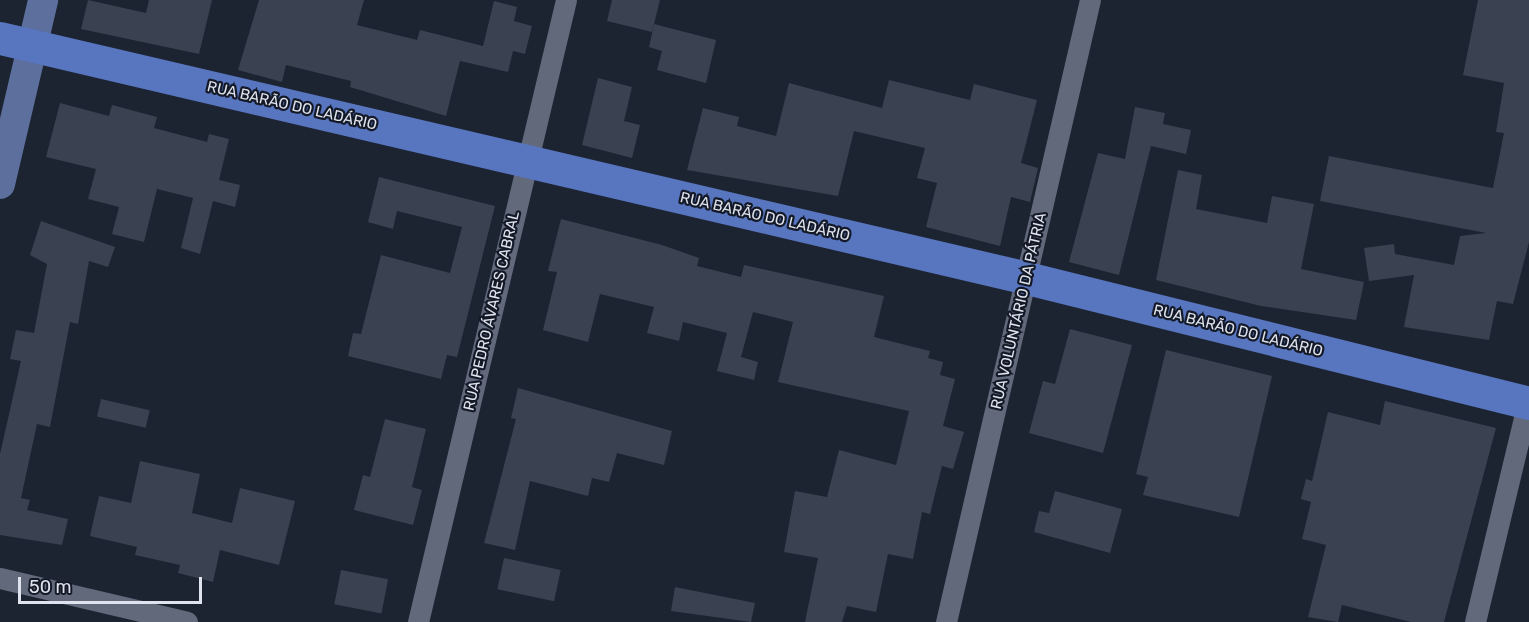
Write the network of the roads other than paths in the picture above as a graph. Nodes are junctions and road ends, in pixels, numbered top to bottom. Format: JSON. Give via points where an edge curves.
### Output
{"nodes":[{"id":1,"x":43,"y":0,"type":"edge"},
{"id":2,"x":566,"y":0,"type":"edge"},
{"id":3,"x":1090,"y":0,"type":"edge"},
{"id":4,"x":0,"y":38,"type":"edge"},
{"id":5,"x":32,"y":45,"type":"junction"},
{"id":6,"x":527,"y":162,"type":"junction"},
{"id":7,"x":0,"y":184,"type":"edge"},
{"id":8,"x":1027,"y":278,"type":"junction"},
{"id":9,"x":1528,"y":401,"type":"edge"},
{"id":10,"x":0,"y":578,"type":"edge"},
{"id":11,"x":187,"y":622,"type":"edge"},
{"id":12,"x":418,"y":622,"type":"edge"},
{"id":13,"x":946,"y":622,"type":"edge"},
{"id":14,"x":1475,"y":622,"type":"edge"}],
"edges":[{"from":1,"to":5,"type":"street"},
{"from":2,"to":6,"type":"street","name":"RUA PEDRO ÁVARES CABRAL"},
{"from":3,"to":8,"type":"street","name":"RUA VOLUNTÁRIO DA PÁTRIA"},
{"from":4,"to":5,"type":"main road","name":"RUA BARÃO DO LADÁRIO"},
{"from":5,"to":6,"type":"main road","name":"RUA BARÃO DO LADÁRIO"},
{"from":5,"to":7,"type":"street"},
{"from":6,"to":8,"type":"main road","name":"RUA BARÃO DO LADÁRIO"},
{"from":6,"to":12,"type":"street","name":"RUA PEDRO ÁVARES CABRAL"},
{"from":8,"to":9,"type":"main road","name":"RUA BARÃO DO LADÁRIO"},
{"from":8,"to":13,"type":"street","name":"RUA VOLUNTÁRIO DA PÁTRIA"},
{"from":9,"to":14,"type":"street"},
{"from":10,"to":11,"type":"street"}]}
